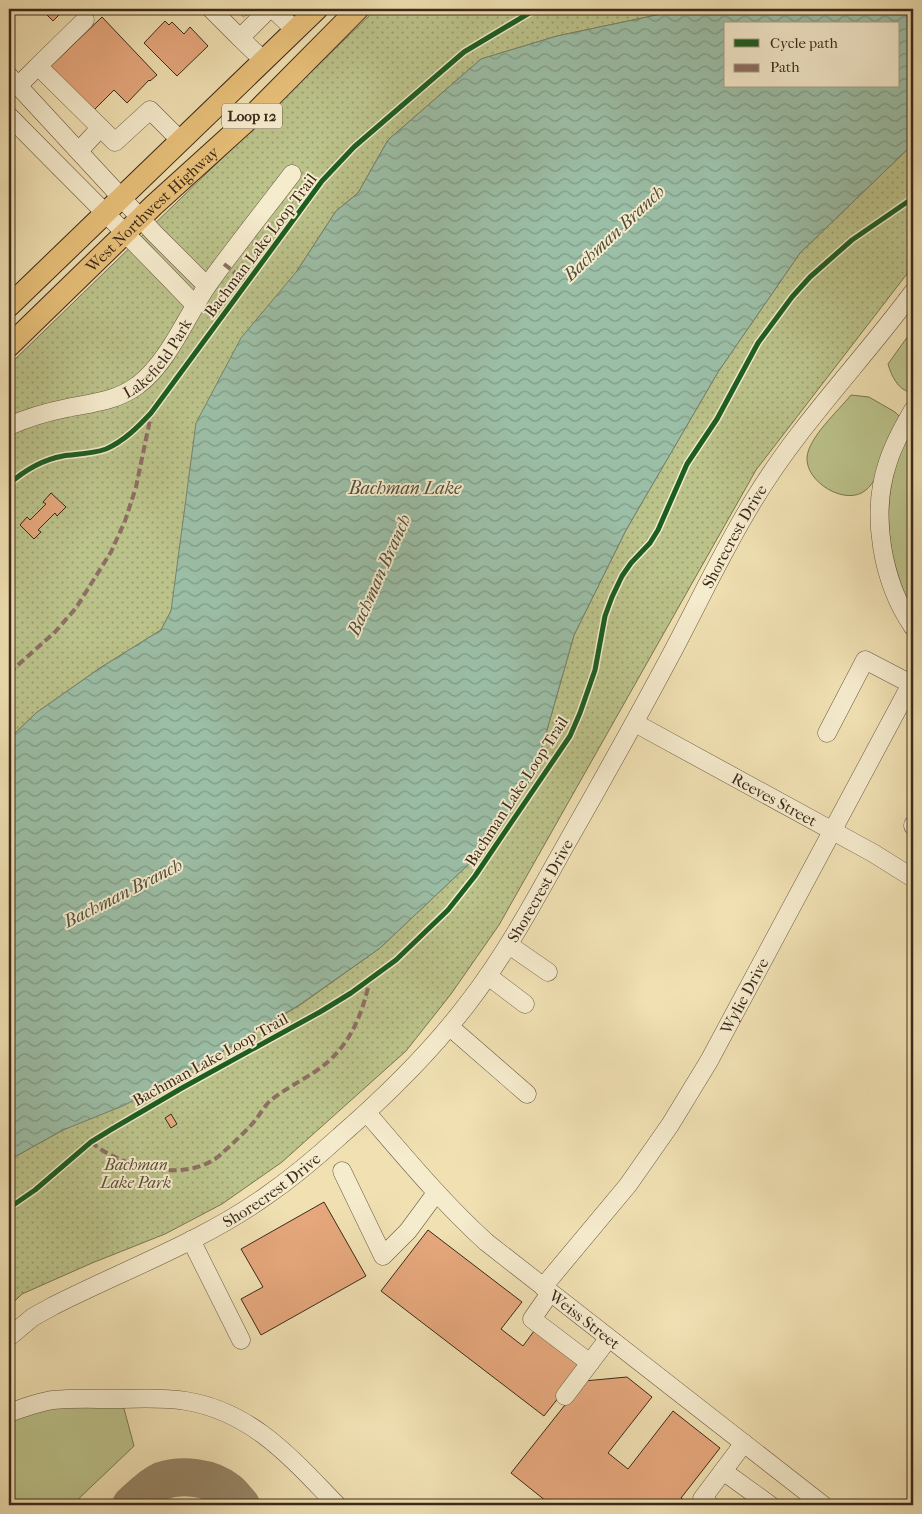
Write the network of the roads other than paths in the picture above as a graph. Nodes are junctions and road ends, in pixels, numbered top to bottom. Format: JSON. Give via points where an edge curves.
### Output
{"nodes":[{"id":1,"x":212,"y":9,"type":"edge"},
{"id":2,"x":273,"y":9,"type":"edge"},
{"id":3,"x":317,"y":9,"type":"edge"},
{"id":4,"x":358,"y":9,"type":"edge"},
{"id":5,"x":259,"y":13,"type":"edge"},
{"id":6,"x":85,"y":20,"type":"dead end"},
{"id":7,"x":295,"y":30,"type":"junction"},
{"id":8,"x":240,"y":38,"type":"junction"},
{"id":9,"x":263,"y":60,"type":"junction"},
{"id":10,"x":38,"y":66,"type":"junction"},
{"id":11,"x":12,"y":82,"type":"edge"},
{"id":12,"x":9,"y":116,"type":"edge"},
{"id":13,"x":250,"y":118,"type":"junction"},
{"id":14,"x":100,"y":128,"type":"junction"},
{"id":15,"x":180,"y":140,"type":"junction"},
{"id":16,"x":79,"y":151,"type":"junction"},
{"id":17,"x":292,"y":174,"type":"dead end"},
{"id":18,"x":121,"y":197,"type":"junction"},
{"id":19,"x":104,"y":212,"type":"junction"},
{"id":20,"x":141,"y":218,"type":"junction"},
{"id":21,"x":125,"y":232,"type":"junction"},
{"id":22,"x":207,"y":286,"type":"junction"},
{"id":23,"x":913,"y":292,"type":"edge"},
{"id":24,"x":195,"y":305,"type":"junction"},
{"id":25,"x":9,"y":306,"type":"edge"},
{"id":26,"x":9,"y":346,"type":"edge"},
{"id":27,"x":913,"y":410,"type":"edge"},
{"id":28,"x":9,"y":426,"type":"edge"},
{"id":29,"x":913,"y":627,"type":"edge"},
{"id":30,"x":635,"y":723,"type":"junction"},
{"id":31,"x":827,"y":733,"type":"dead end"},
{"id":32,"x":832,"y":831,"type":"junction"},
{"id":33,"x":913,"y":878,"type":"edge"},
{"id":34,"x":509,"y":945,"type":"junction"},
{"id":35,"x":548,"y":972,"type":"dead end"},
{"id":36,"x":488,"y":976,"type":"junction"},
{"id":37,"x":525,"y":1004,"type":"dead end"},
{"id":38,"x":450,"y":1027,"type":"junction"},
{"id":39,"x":527,"y":1094,"type":"dead end"},
{"id":40,"x":367,"y":1113,"type":"junction"},
{"id":41,"x":342,"y":1171,"type":"dead end"},
{"id":42,"x":436,"y":1193,"type":"junction"},
{"id":43,"x":191,"y":1240,"type":"junction"},
{"id":44,"x":547,"y":1290,"type":"junction"},
{"id":45,"x":9,"y":1337,"type":"edge"},
{"id":46,"x":608,"y":1339,"type":"junction"},
{"id":47,"x":241,"y":1340,"type":"dead end"},
{"id":48,"x":590,"y":1363,"type":"junction"},
{"id":49,"x":564,"y":1396,"type":"dead end"},
{"id":50,"x":9,"y":1413,"type":"edge"},
{"id":51,"x":744,"y":1443,"type":"junction"},
{"id":52,"x":723,"y":1471,"type":"junction"},
{"id":53,"x":337,"y":1505,"type":"edge"},
{"id":54,"x":710,"y":1505,"type":"edge"},
{"id":55,"x":770,"y":1505,"type":"edge"},
{"id":56,"x":824,"y":1505,"type":"edge"}],
"edges":[{"from":1,"to":8,"type":"street"},
{"from":2,"to":7,"type":"street"},
{"from":3,"to":7,"type":"main road","name":"West Northwest Highway","number":"Loop 12"},
{"from":4,"to":13,"type":"main road","name":"West Northwest Highway","number":"Loop 12"},
{"from":5,"to":8,"type":"street"},
{"from":6,"to":10,"type":"street"},
{"from":7,"to":9,"type":"main road","name":"West Northwest Highway","number":"Loop 12"},
{"from":7,"to":13,"type":"main road","via":[[296,40],[286,63],[252,98]]},
{"from":8,"to":9,"type":"street"},
{"from":9,"to":15,"type":"main road","name":"West Northwest Highway","number":"Loop 12"},
{"from":10,"to":11,"type":"street"},
{"from":10,"to":14,"type":"street"},
{"from":11,"to":16,"type":"street"},
{"from":12,"to":19,"type":"street"},
{"from":13,"to":20,"type":"main road","name":"West Northwest Highway","number":"Loop 12"},
{"from":14,"to":15,"type":"street","via":[[115,142],[150,110]]},
{"from":14,"to":16,"type":"street"},
{"from":15,"to":18,"type":"main road","name":"West Northwest Highway","number":"Loop 12"},
{"from":16,"to":18,"type":"street"},
{"from":17,"to":22,"type":"street","name":"Lakefield Park"},
{"from":18,"to":19,"type":"main road","name":"West Northwest Highway","number":"Loop 12"},
{"from":18,"to":20,"type":"street"},
{"from":19,"to":21,"type":"street"},
{"from":19,"to":25,"type":"main road","name":"West Northwest Highway","number":"Loop 12"},
{"from":20,"to":21,"type":"main road","name":"West Northwest Highway","number":"Loop 12"},
{"from":20,"to":22,"type":"street"},
{"from":21,"to":24,"type":"street"},
{"from":21,"to":26,"type":"main road","name":"West Northwest Highway","number":"Loop 12"},
{"from":22,"to":24,"type":"street","name":"Lakefield Park"},
{"from":23,"to":30,"type":"street","name":"Shorecrest Drive","via":[[768,476]]},
{"from":24,"to":28,"type":"street","name":"Lakefield Park","via":[[164,356],[138,385],[116,398],[27,418]]},
{"from":27,"to":29,"type":"street","via":[[887,464],[880,514],[886,568],[894,592]]},
{"from":30,"to":32,"type":"street","name":"Reeves Street"},
{"from":30,"to":34,"type":"street","name":"Shorecrest Drive"},
{"from":31,"to":32,"type":"street","name":"Wylie Drive","via":[[865,660],[911,684]]},
{"from":32,"to":33,"type":"street","name":"Reeves Street"},
{"from":32,"to":44,"type":"street","name":"Wylie Drive","via":[[709,1062],[670,1125]]},
{"from":34,"to":35,"type":"street"},
{"from":34,"to":36,"type":"street","name":"Shorecrest Drive"},
{"from":36,"to":37,"type":"street"},
{"from":36,"to":38,"type":"street","name":"Shorecrest Drive"},
{"from":38,"to":39,"type":"street"},
{"from":38,"to":40,"type":"street","name":"Shorecrest Drive"},
{"from":40,"to":42,"type":"street","name":"Weiss Street"},
{"from":40,"to":43,"type":"street","name":"Shorecrest Drive","via":[[289,1180],[239,1214]]},
{"from":41,"to":42,"type":"street","via":[[383,1256],[408,1231]]},
{"from":42,"to":44,"type":"street","name":"Weiss Street","via":[[486,1242]]},
{"from":43,"to":45,"type":"street","name":"Shorecrest Drive","via":[[53,1306],[33,1317]]},
{"from":43,"to":47,"type":"street"},
{"from":44,"to":46,"type":"street","name":"Weiss Street"},
{"from":44,"to":48,"type":"street","name":"Wylie Drive","via":[[532,1319]]},
{"from":46,"to":48,"type":"street"},
{"from":46,"to":51,"type":"street","name":"Weiss Street"},
{"from":48,"to":49,"type":"street"},
{"from":50,"to":53,"type":"street","via":[[51,1400],[75,1399],[162,1398],[210,1407],[234,1416],[284,1451]]},
{"from":51,"to":52,"type":"street"},
{"from":51,"to":56,"type":"street","name":"Weiss Street"},
{"from":52,"to":54,"type":"street","via":[[702,1498]]},
{"from":52,"to":55,"type":"street"}]}
